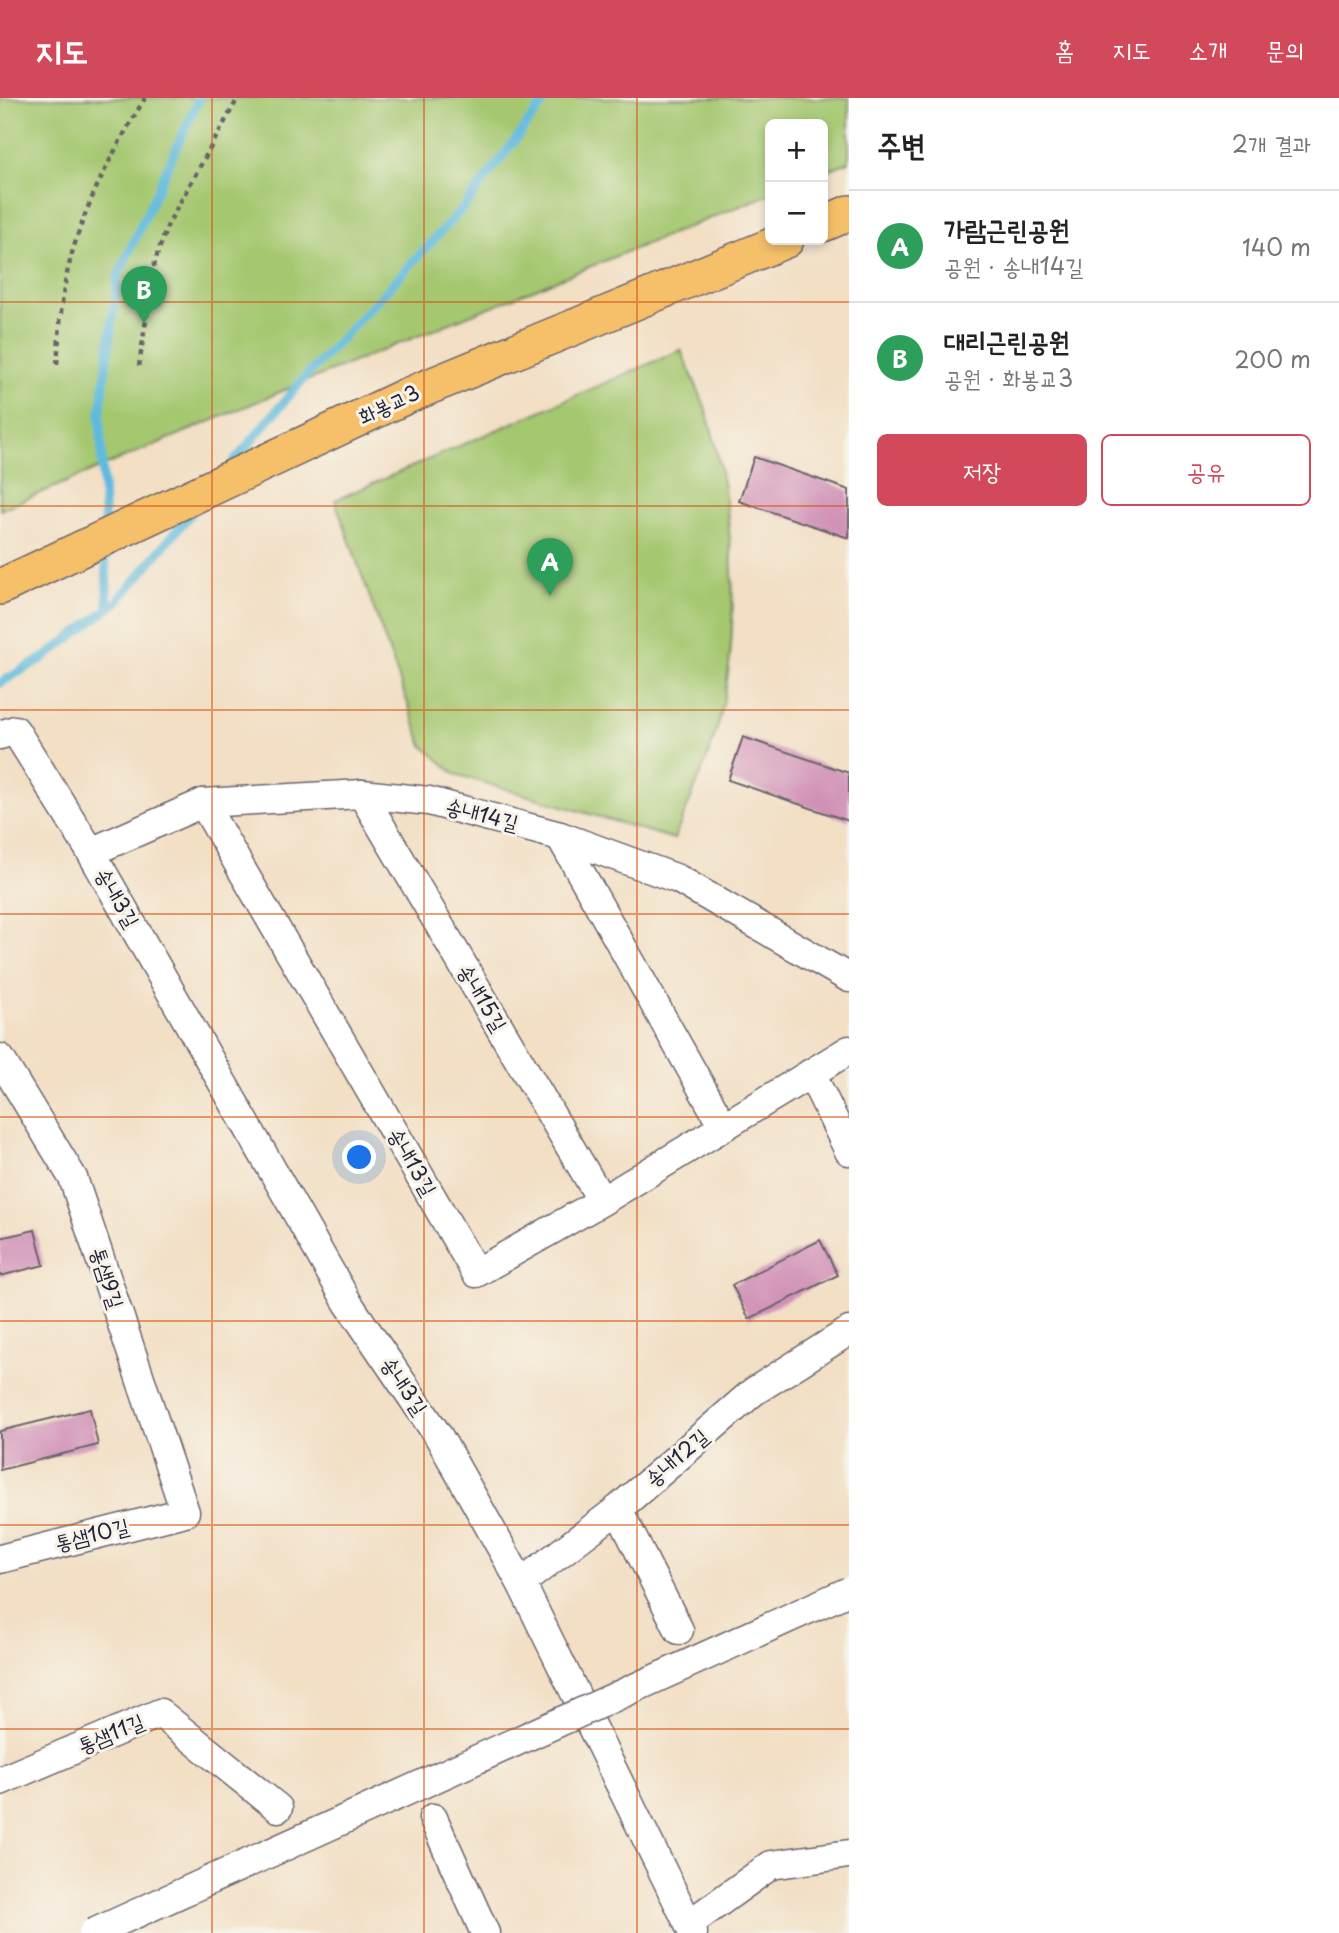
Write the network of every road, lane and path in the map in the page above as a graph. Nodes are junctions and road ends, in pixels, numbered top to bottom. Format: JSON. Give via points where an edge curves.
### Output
{"nodes":[{"id":1,"x":145,"y":98,"type":"edge"},
{"id":2,"x":238,"y":98,"type":"edge"},
{"id":3,"x":849,"y":213,"type":"edge"},
{"id":4,"x":828,"y":222,"type":"edge"},
{"id":5,"x":774,"y":245,"type":"edge"},
{"id":6,"x":57,"y":364,"type":"dead end"},
{"id":7,"x":139,"y":366,"type":"dead end"},
{"id":8,"x":0,"y":587,"type":"edge"},
{"id":9,"x":5,"y":725,"type":"edge"},
{"id":10,"x":362,"y":794,"type":"junction"},
{"id":11,"x":203,"y":803,"type":"junction"},
{"id":12,"x":561,"y":835,"type":"junction"},
{"id":13,"x":91,"y":852,"type":"junction"},
{"id":14,"x":849,"y":978,"type":"edge"},
{"id":15,"x":849,"y":1050,"type":"edge"},
{"id":16,"x":0,"y":1058,"type":"edge"},
{"id":17,"x":811,"y":1073,"type":"junction"},
{"id":18,"x":723,"y":1126,"type":"junction"},
{"id":19,"x":849,"y":1151,"type":"edge"},
{"id":20,"x":603,"y":1202,"type":"junction"},
{"id":21,"x":849,"y":1331,"type":"edge"},
{"id":22,"x":618,"y":1509,"type":"junction"},
{"id":23,"x":185,"y":1512,"type":"joint"},
{"id":24,"x":0,"y":1559,"type":"edge"},
{"id":25,"x":521,"y":1583,"type":"junction"},
{"id":26,"x":849,"y":1591,"type":"edge"},
{"id":27,"x":679,"y":1630,"type":"dead end"},
{"id":28,"x":0,"y":1781,"type":"edge"},
{"id":29,"x":278,"y":1808,"type":"dead end"},
{"id":30,"x":433,"y":1818,"type":"dead end"},
{"id":31,"x":849,"y":1854,"type":"edge"},
{"id":32,"x":691,"y":1928,"type":"edge"},
{"id":33,"x":93,"y":1933,"type":"edge"},
{"id":34,"x":485,"y":1933,"type":"edge"}],
"edges":[{"from":1,"to":6,"type":"path","via":[[95,187],[77,236],[64,289]]},
{"from":2,"to":7,"type":"path","via":[[169,224],[155,261]]},
{"from":3,"to":4,"type":"main road"},
{"from":5,"to":8,"type":"main road","name":"화봉교3","via":[[404,397]]},
{"from":9,"to":13,"type":"street","name":"송내3길"},
{"from":10,"to":11,"type":"street","name":"송내14길"},
{"from":10,"to":12,"type":"street","name":"송내14길","via":[[429,801]]},
{"from":10,"to":20,"type":"street","name":"송내15길"},
{"from":11,"to":13,"type":"street","name":"송내14길"},
{"from":11,"to":20,"type":"street","name":"송내13길","via":[[477,1272]]},
{"from":12,"to":14,"type":"street","name":"송내14길","via":[[678,879]]},
{"from":12,"to":18,"type":"street"},
{"from":13,"to":25,"type":"street","name":"송내3길","via":[[348,1303],[439,1437]]},
{"from":15,"to":17,"type":"street","name":"송내13길"},
{"from":16,"to":23,"type":"street","name":"통샘9길","via":[[73,1178]]},
{"from":17,"to":18,"type":"street","name":"송내13길"},
{"from":17,"to":19,"type":"street"},
{"from":18,"to":20,"type":"street","name":"송내13길"},
{"from":21,"to":22,"type":"street","name":"송내12길","via":[[752,1392]]},
{"from":22,"to":25,"type":"street","name":"송내12길"},
{"from":22,"to":27,"type":"street"},
{"from":23,"to":24,"type":"street","name":"통샘10길"},
{"from":25,"to":32,"type":"street","name":"송내3길"},
{"from":26,"to":33,"type":"street","bridge":true},
{"from":28,"to":29,"type":"street","name":"통샘11길","via":[[160,1713]]},
{"from":30,"to":34,"type":"street"},
{"from":31,"to":32,"type":"street","via":[[771,1865]]}]}
